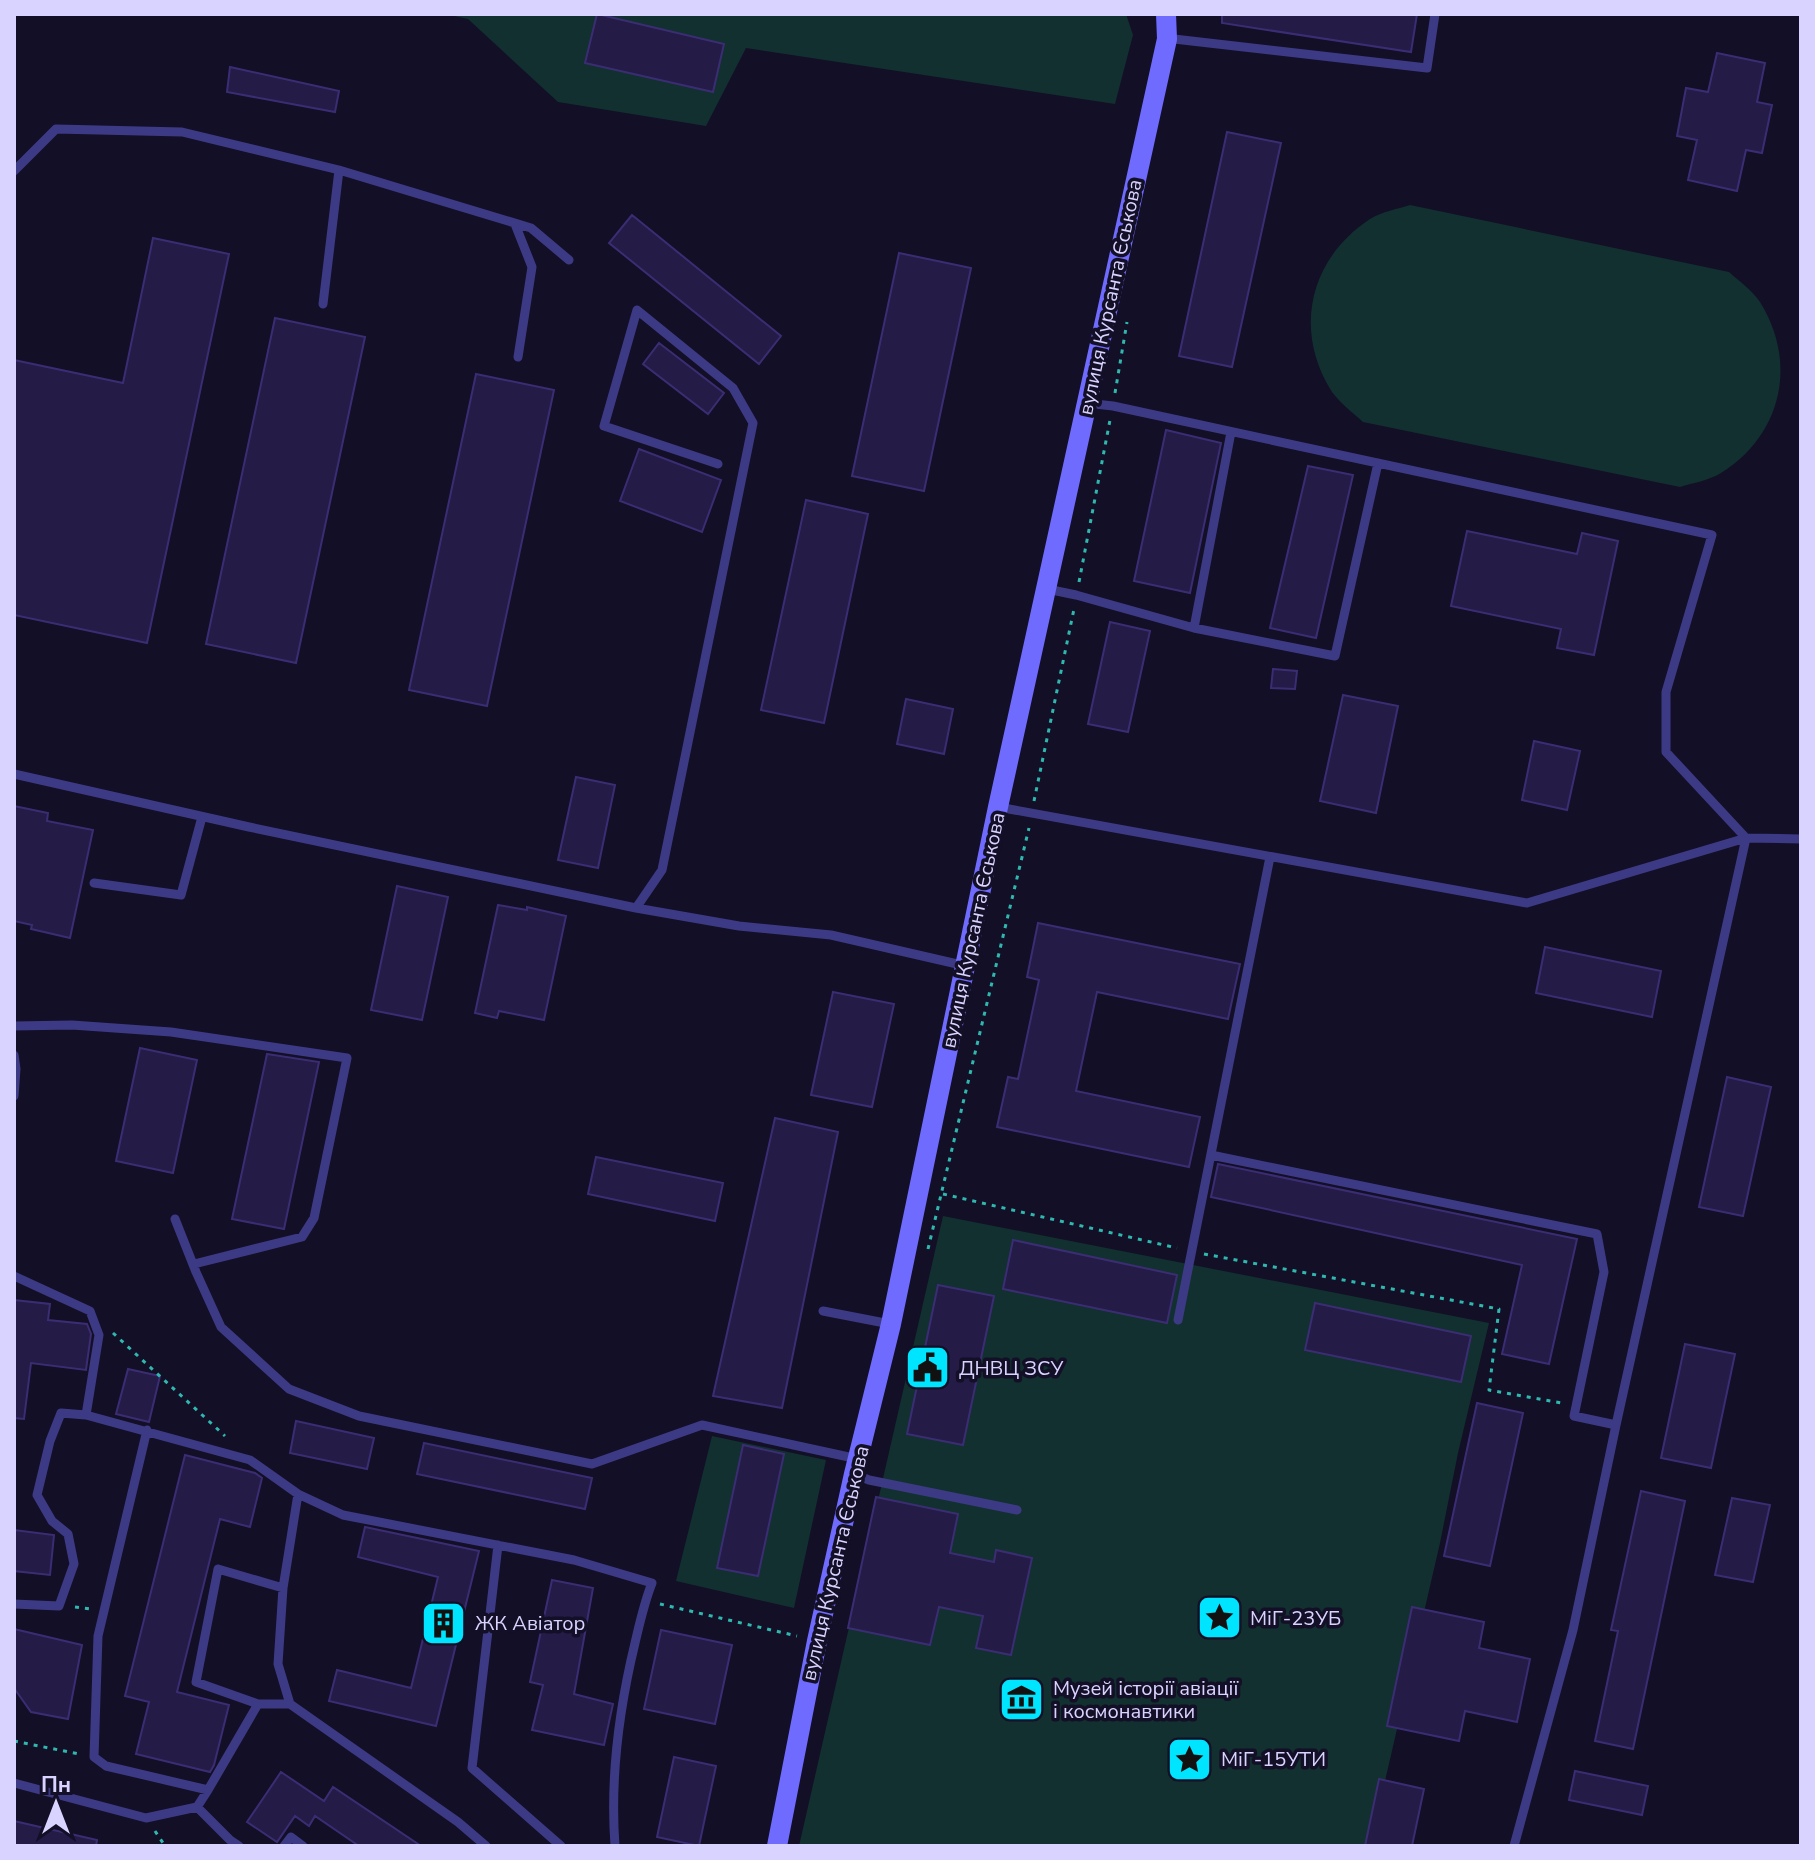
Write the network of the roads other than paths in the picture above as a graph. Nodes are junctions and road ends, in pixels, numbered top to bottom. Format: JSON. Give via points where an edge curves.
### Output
{"nodes":[{"id":1,"x":1166,"y":14,"type":"edge"},
{"id":2,"x":1435,"y":14,"type":"edge"},
{"id":3,"x":1167,"y":39,"type":"junction"},
{"id":4,"x":339,"y":170,"type":"junction"},
{"id":5,"x":14,"y":171,"type":"edge"},
{"id":6,"x":515,"y":224,"type":"junction"},
{"id":7,"x":569,"y":260,"type":"dead end"},
{"id":8,"x":323,"y":304,"type":"dead end"},
{"id":9,"x":518,"y":357,"type":"dead end"},
{"id":10,"x":1086,"y":403,"type":"junction"},
{"id":11,"x":1231,"y":432,"type":"junction"},
{"id":12,"x":1378,"y":463,"type":"junction"},
{"id":13,"x":718,"y":464,"type":"dead end"},
{"id":14,"x":1047,"y":589,"type":"junction"},
{"id":15,"x":1194,"y":628,"type":"junction"},
{"id":16,"x":14,"y":774,"type":"edge"},
{"id":17,"x":998,"y":807,"type":"junction"},
{"id":18,"x":202,"y":817,"type":"junction"},
{"id":19,"x":1746,"y":838,"type":"junction"},
{"id":20,"x":1801,"y":839,"type":"edge"},
{"id":21,"x":1270,"y":857,"type":"junction"},
{"id":22,"x":94,"y":883,"type":"dead end"},
{"id":23,"x":636,"y":908,"type":"junction"},
{"id":24,"x":966,"y":966,"type":"junction"},
{"id":25,"x":14,"y":1026,"type":"edge"},
{"id":26,"x":14,"y":1055,"type":"edge"},
{"id":27,"x":14,"y":1096,"type":"edge"},
{"id":28,"x":1211,"y":1155,"type":"junction"},
{"id":29,"x":175,"y":1219,"type":"dead end"},
{"id":30,"x":194,"y":1264,"type":"junction"},
{"id":31,"x":14,"y":1276,"type":"edge"},
{"id":32,"x":823,"y":1311,"type":"dead end"},
{"id":33,"x":1178,"y":1320,"type":"dead end"},
{"id":34,"x":891,"y":1324,"type":"junction"},
{"id":35,"x":86,"y":1415,"type":"junction"},
{"id":36,"x":1616,"y":1425,"type":"junction"},
{"id":37,"x":147,"y":1430,"type":"junction"},
{"id":38,"x":856,"y":1467,"type":"junction"},
{"id":39,"x":298,"y":1494,"type":"junction"},
{"id":40,"x":1017,"y":1510,"type":"dead end"},
{"id":41,"x":498,"y":1545,"type":"junction"},
{"id":42,"x":283,"y":1588,"type":"junction"},
{"id":43,"x":14,"y":1604,"type":"edge"},
{"id":44,"x":258,"y":1704,"type":"junction"},
{"id":45,"x":290,"y":1704,"type":"junction"},
{"id":46,"x":14,"y":1783,"type":"edge"},
{"id":47,"x":208,"y":1790,"type":"junction"},
{"id":48,"x":197,"y":1807,"type":"junction"},
{"id":49,"x":239,"y":1846,"type":"edge"},
{"id":50,"x":284,"y":1846,"type":"edge"},
{"id":51,"x":303,"y":1846,"type":"edge"},
{"id":52,"x":486,"y":1846,"type":"edge"},
{"id":53,"x":561,"y":1846,"type":"edge"},
{"id":54,"x":615,"y":1846,"type":"edge"},
{"id":55,"x":777,"y":1846,"type":"edge"},
{"id":56,"x":1514,"y":1846,"type":"edge"}],
"edges":[{"from":1,"to":3,"type":"street","name":"вулиця Курсанта Єськова"},
{"from":2,"to":3,"type":"lane","via":[[1427,68]]},
{"from":3,"to":10,"type":"street","name":"вулиця Курсанта Єськова"},
{"from":4,"to":5,"type":"lane","via":[[182,132],[56,129]]},
{"from":4,"to":6,"type":"lane"},
{"from":4,"to":8,"type":"lane"},
{"from":6,"to":7,"type":"lane","via":[[531,228]]},
{"from":6,"to":9,"type":"lane","via":[[532,267]]},
{"from":10,"to":11,"type":"lane"},
{"from":10,"to":14,"type":"street","name":"вулиця Курсанта Єськова"},
{"from":11,"to":12,"type":"lane"},
{"from":11,"to":15,"type":"lane"},
{"from":12,"to":15,"type":"lane","via":[[1335,656]]},
{"from":12,"to":19,"type":"lane","via":[[1712,535],[1666,692],[1666,752]]},
{"from":13,"to":23,"type":"lane","via":[[604,426],[637,310],[733,388],[753,423],[662,870]]},
{"from":14,"to":15,"type":"lane"},
{"from":14,"to":17,"type":"street","name":"вулиця Курсанта Єськова"},
{"from":16,"to":18,"type":"lane"},
{"from":17,"to":21,"type":"lane"},
{"from":17,"to":24,"type":"street","name":"вулиця Курсанта Єськова"},
{"from":18,"to":22,"type":"lane","via":[[181,895]]},
{"from":18,"to":23,"type":"lane"},
{"from":19,"to":20,"type":"lane"},
{"from":19,"to":21,"type":"lane","via":[[1527,903]]},
{"from":19,"to":36,"type":"lane"},
{"from":21,"to":28,"type":"lane"},
{"from":23,"to":24,"type":"lane","via":[[831,935]]},
{"from":24,"to":34,"type":"street","name":"вулиця Курсанта Єськова"},
{"from":25,"to":30,"type":"lane","via":[[171,1032],[347,1058],[314,1218],[302,1237]]},
{"from":26,"to":27,"type":"lane"},
{"from":28,"to":33,"type":"lane"},
{"from":28,"to":36,"type":"lane","via":[[1597,1234],[1604,1272],[1574,1416]]},
{"from":29,"to":30,"type":"lane"},
{"from":30,"to":38,"type":"lane","via":[[221,1327],[289,1389],[359,1416],[592,1464],[702,1425]]},
{"from":31,"to":35,"type":"lane","via":[[90,1311],[99,1335]]},
{"from":32,"to":34,"type":"lane"},
{"from":34,"to":38,"type":"street","name":"вулиця Курсанта Єськова"},
{"from":35,"to":37,"type":"lane"},
{"from":35,"to":43,"type":"lane","via":[[61,1413],[37,1495],[52,1521],[68,1534],[74,1564],[59,1606]]},
{"from":36,"to":56,"type":"lane","via":[[1573,1630]]},
{"from":37,"to":39,"type":"lane","via":[[250,1460]]},
{"from":37,"to":47,"type":"lane","via":[[98,1636],[94,1757],[106,1766]]},
{"from":38,"to":40,"type":"lane","via":[[869,1480]]},
{"from":38,"to":55,"type":"street","name":"вулиця Курсанта Єськова"},
{"from":39,"to":41,"type":"lane","via":[[343,1515]]},
{"from":39,"to":42,"type":"lane"},
{"from":41,"to":53,"type":"lane","via":[[472,1768]]},
{"from":41,"to":54,"type":"lane","via":[[652,1583],[629,1667],[615,1758]]},
{"from":42,"to":44,"type":"lane","via":[[218,1569],[196,1682]]},
{"from":42,"to":45,"type":"lane","via":[[278,1664]]},
{"from":44,"to":45,"type":"lane"},
{"from":44,"to":47,"type":"lane"},
{"from":45,"to":52,"type":"lane"},
{"from":46,"to":48,"type":"lane","via":[[146,1818]]},
{"from":47,"to":48,"type":"lane"},
{"from":48,"to":49,"type":"lane"},
{"from":50,"to":51,"type":"lane","via":[[291,1837]]}]}
